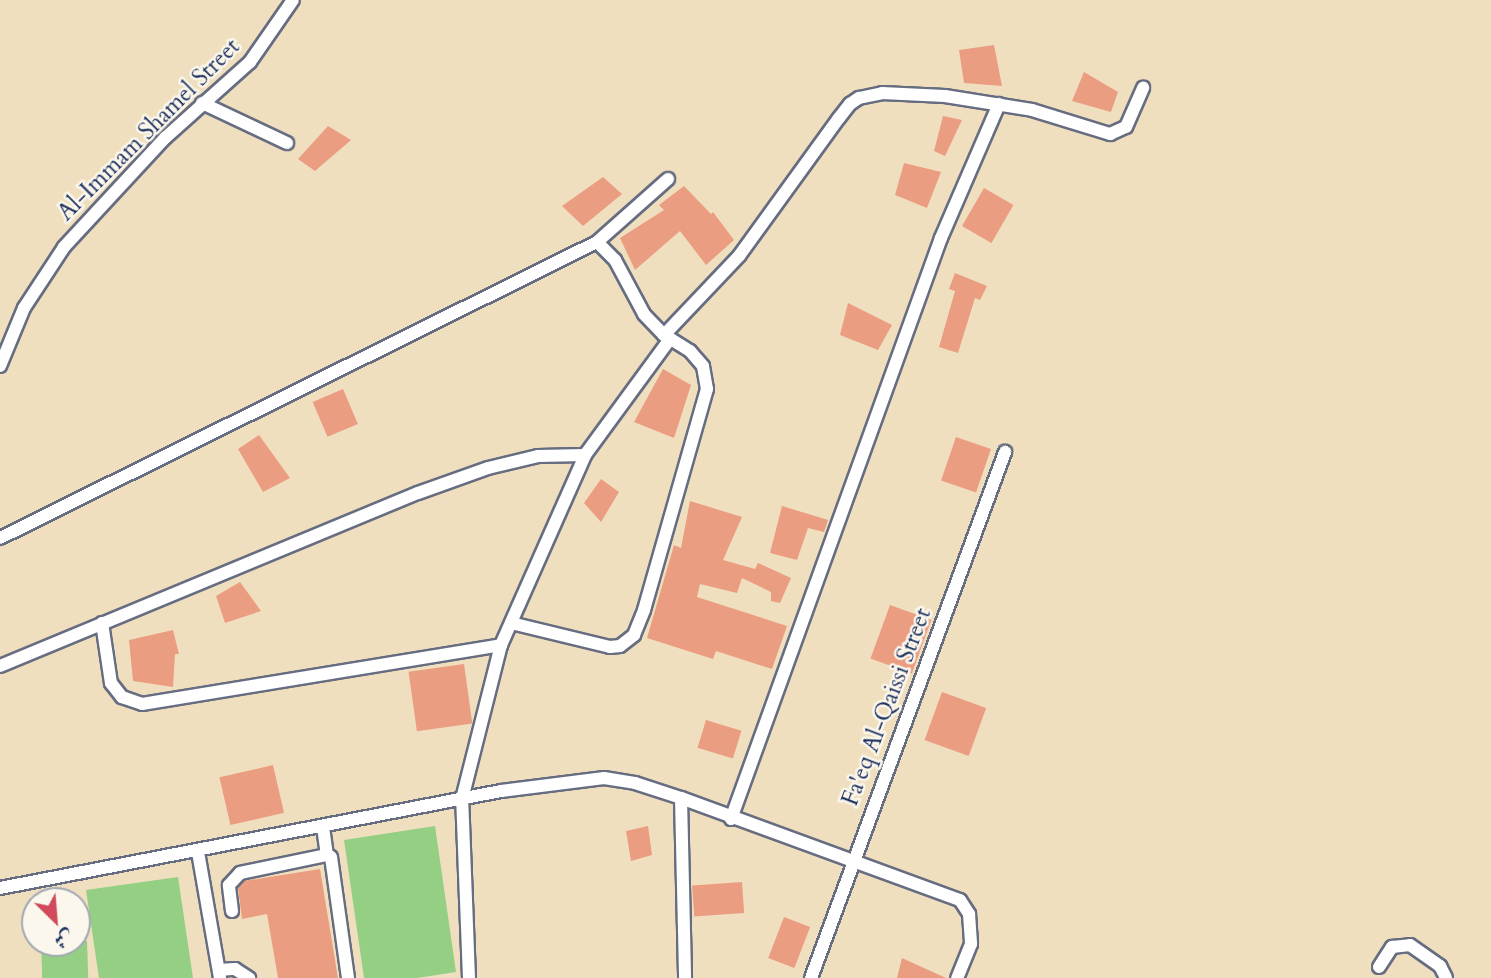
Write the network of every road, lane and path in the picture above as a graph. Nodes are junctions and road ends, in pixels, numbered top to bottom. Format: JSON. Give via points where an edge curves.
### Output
{"nodes":[{"id":1,"x":293,"y":0,"type":"edge"},
{"id":2,"x":1143,"y":88,"type":"dead end"},
{"id":3,"x":202,"y":103,"type":"junction"},
{"id":4,"x":999,"y":104,"type":"junction"},
{"id":5,"x":287,"y":143,"type":"dead end"},
{"id":6,"x":668,"y":179,"type":"dead end"},
{"id":7,"x":597,"y":242,"type":"junction"},
{"id":8,"x":667,"y":337,"type":"junction"},
{"id":9,"x":0,"y":366,"type":"edge"},
{"id":10,"x":1005,"y":452,"type":"dead end"},
{"id":11,"x":585,"y":455,"type":"junction"},
{"id":12,"x":0,"y":538,"type":"edge"},
{"id":13,"x":102,"y":623,"type":"junction"},
{"id":14,"x":512,"y":624,"type":"junction"},
{"id":15,"x":501,"y":645,"type":"junction"},
{"id":16,"x":0,"y":666,"type":"edge"},
{"id":17,"x":681,"y":798,"type":"junction"},
{"id":18,"x":462,"y":799,"type":"junction"},
{"id":19,"x":731,"y":819,"type":"junction"},
{"id":20,"x":323,"y":827,"type":"junction"},
{"id":21,"x":198,"y":852,"type":"junction"},
{"id":22,"x":327,"y":855,"type":"junction"},
{"id":23,"x":852,"y":859,"type":"junction"},
{"id":24,"x":0,"y":888,"type":"edge"},
{"id":25,"x":232,"y":911,"type":"dead end"},
{"id":26,"x":1379,"y":967,"type":"dead end"},
{"id":27,"x":220,"y":974,"type":"edge"},
{"id":28,"x":249,"y":978,"type":"edge"},
{"id":29,"x":348,"y":978,"type":"edge"},
{"id":30,"x":469,"y":978,"type":"edge"},
{"id":31,"x":685,"y":978,"type":"edge"},
{"id":32,"x":811,"y":978,"type":"edge"},
{"id":33,"x":957,"y":978,"type":"edge"},
{"id":34,"x":1446,"y":978,"type":"edge"}],
"edges":[{"from":1,"to":3,"type":"street","name":"Al-Immam Shamel Street","via":[[250,62]]},
{"from":2,"to":4,"type":"street","via":[[1126,127],[1110,134]]},
{"from":3,"to":5,"type":"street"},
{"from":3,"to":9,"type":"street","name":"Al-Immam Shamel Street","via":[[64,247],[24,308]]},
{"from":4,"to":8,"type":"street","via":[[882,93],[850,104],[759,231]]},
{"from":4,"to":19,"type":"street","via":[[941,238]]},
{"from":6,"to":7,"type":"street"},
{"from":7,"to":8,"type":"street","via":[[615,260],[638,304]]},
{"from":7,"to":12,"type":"street"},
{"from":8,"to":11,"type":"street"},
{"from":8,"to":14,"type":"street","via":[[690,351],[703,366],[706,389],[638,628],[627,642],[610,646]]},
{"from":10,"to":23,"type":"street","name":"Fa'eq Al-Qaissi Street"},
{"from":11,"to":13,"type":"street","via":[[538,456],[488,468]]},
{"from":11,"to":14,"type":"street"},
{"from":13,"to":15,"type":"street","via":[[111,683],[122,697],[142,704]]},
{"from":13,"to":16,"type":"street"},
{"from":14,"to":15,"type":"street"},
{"from":15,"to":18,"type":"street"},
{"from":17,"to":18,"type":"street","via":[[604,778]]},
{"from":17,"to":19,"type":"street"},
{"from":17,"to":31,"type":"street"},
{"from":18,"to":20,"type":"street"},
{"from":18,"to":30,"type":"street"},
{"from":19,"to":23,"type":"street"},
{"from":20,"to":21,"type":"street"},
{"from":20,"to":22,"type":"street"},
{"from":21,"to":24,"type":"street"},
{"from":21,"to":27,"type":"street"},
{"from":22,"to":25,"type":"street","via":[[233,878],[229,885]]},
{"from":22,"to":29,"type":"street","via":[[334,864]]},
{"from":23,"to":32,"type":"street","name":"Fa'eq Al-Qaissi Street"},
{"from":23,"to":33,"type":"street","via":[[960,900],[969,914],[971,944]]},
{"from":26,"to":34,"type":"street","via":[[1392,947],[1410,945],[1440,966]]},
{"from":27,"to":28,"type":"street","via":[[235,969]]}]}
